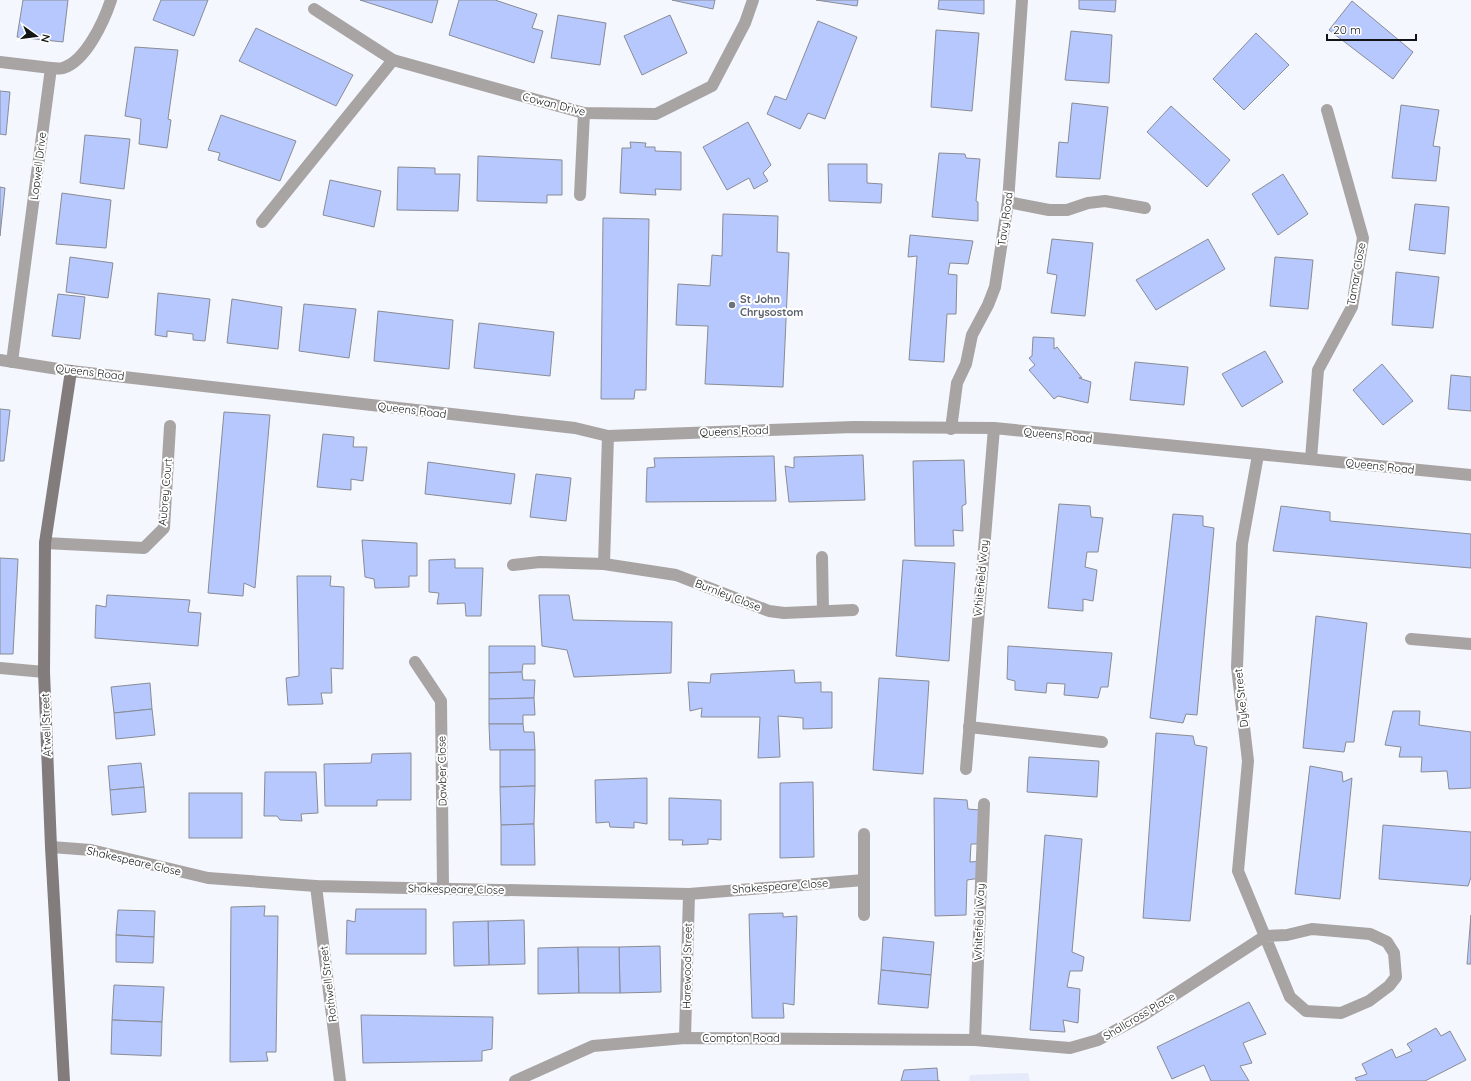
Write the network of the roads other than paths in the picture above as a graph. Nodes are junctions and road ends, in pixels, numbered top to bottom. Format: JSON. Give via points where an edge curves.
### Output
{"nodes":[{"id":1,"x":111,"y":0,"type":"edge"},
{"id":2,"x":753,"y":0,"type":"edge"},
{"id":3,"x":1022,"y":0,"type":"edge"},
{"id":4,"x":314,"y":9,"type":"dead end"},
{"id":5,"x":392,"y":60,"type":"junction"},
{"id":6,"x":0,"y":62,"type":"edge"},
{"id":7,"x":51,"y":68,"type":"junction"},
{"id":8,"x":1327,"y":110,"type":"dead end"},
{"id":9,"x":584,"y":113,"type":"junction"},
{"id":10,"x":580,"y":195,"type":"dead end"},
{"id":11,"x":1008,"y":202,"type":"junction"},
{"id":12,"x":1145,"y":208,"type":"dead end"},
{"id":13,"x":262,"y":222,"type":"dead end"},
{"id":14,"x":0,"y":360,"type":"edge"},
{"id":15,"x":12,"y":362,"type":"junction"},
{"id":16,"x":71,"y":371,"type":"junction"},
{"id":17,"x":170,"y":426,"type":"dead end"},
{"id":18,"x":994,"y":428,"type":"junction"},
{"id":19,"x":951,"y":429,"type":"junction"},
{"id":20,"x":608,"y":436,"type":"junction"},
{"id":21,"x":1258,"y":455,"type":"junction"},
{"id":22,"x":1311,"y":459,"type":"junction"},
{"id":23,"x":1471,"y":475,"type":"edge"},
{"id":24,"x":45,"y":543,"type":"junction"},
{"id":25,"x":822,"y":557,"type":"dead end"},
{"id":26,"x":604,"y":564,"type":"junction"},
{"id":27,"x":513,"y":565,"type":"dead end"},
{"id":28,"x":853,"y":610,"type":"dead end"},
{"id":29,"x":823,"y":611,"type":"junction"},
{"id":30,"x":1411,"y":639,"type":"dead end"},
{"id":31,"x":1471,"y":644,"type":"edge"},
{"id":32,"x":415,"y":662,"type":"dead end"},
{"id":33,"x":0,"y":668,"type":"edge"},
{"id":34,"x":44,"y":672,"type":"junction"},
{"id":35,"x":969,"y":727,"type":"junction"},
{"id":36,"x":1102,"y":742,"type":"dead end"},
{"id":37,"x":966,"y":769,"type":"dead end"},
{"id":38,"x":984,"y":804,"type":"dead end"},
{"id":39,"x":864,"y":834,"type":"dead end"},
{"id":40,"x":51,"y":847,"type":"junction"},
{"id":41,"x":864,"y":880,"type":"junction"},
{"id":42,"x":316,"y":886,"type":"junction"},
{"id":43,"x":443,"y":888,"type":"junction"},
{"id":44,"x":689,"y":894,"type":"junction"},
{"id":45,"x":864,"y":915,"type":"dead end"},
{"id":46,"x":1265,"y":936,"type":"junction"},
{"id":47,"x":685,"y":1038,"type":"junction"},
{"id":48,"x":975,"y":1040,"type":"junction"},
{"id":49,"x":64,"y":1081,"type":"edge"},
{"id":50,"x":340,"y":1081,"type":"edge"},
{"id":51,"x":515,"y":1081,"type":"edge"}],
"edges":[{"from":1,"to":7,"type":"street","via":[[105,18],[81,57],[63,68]]},
{"from":2,"to":9,"type":"street","name":"Cowan Drive","via":[[745,23],[712,86],[656,114]]},
{"from":3,"to":11,"type":"street","name":"Tavy Road"},
{"from":4,"to":5,"type":"street","name":"Cowan Drive"},
{"from":5,"to":9,"type":"street","name":"Cowan Drive"},
{"from":5,"to":13,"type":"street"},
{"from":6,"to":7,"type":"street"},
{"from":7,"to":15,"type":"street","name":"Lopwell Drive"},
{"from":8,"to":22,"type":"street","name":"Tamar Close","via":[[1363,238],[1352,307],[1318,370]]},
{"from":9,"to":10,"type":"street"},
{"from":11,"to":12,"type":"street","via":[[1049,210],[1067,210],[1105,201]]},
{"from":11,"to":19,"type":"street","name":"Tavy Road","via":[[995,287],[972,335],[966,364],[957,383]]},
{"from":14,"to":15,"type":"street","name":"Queens Road"},
{"from":15,"to":16,"type":"street","name":"Queens Road"},
{"from":16,"to":20,"type":"street","name":"Queens Road","via":[[576,428]]},
{"from":16,"to":24,"type":"street","name":"Atwell Street"},
{"from":17,"to":24,"type":"street","name":"Aubrey Court","via":[[164,528],[144,548]]},
{"from":18,"to":19,"type":"street","name":"Queens Road"},
{"from":18,"to":21,"type":"street","name":"Queens Road"},
{"from":18,"to":35,"type":"street","name":"Whitefield Way"},
{"from":19,"to":20,"type":"street","name":"Queens Road","via":[[854,427]]},
{"from":20,"to":26,"type":"street"},
{"from":21,"to":22,"type":"street","name":"Queens Road"},
{"from":21,"to":46,"type":"street","name":"Dyke Street","via":[[1242,544],[1237,667],[1248,761],[1238,871]]},
{"from":22,"to":23,"type":"street","name":"Queens Road"},
{"from":24,"to":34,"type":"street","name":"Atwell Street"},
{"from":25,"to":29,"type":"street"},
{"from":26,"to":27,"type":"street","name":"Burnley Close","via":[[540,562]]},
{"from":26,"to":29,"type":"street","name":"Burnley Close","via":[[676,575],[769,611]]},
{"from":28,"to":29,"type":"street","name":"Burnley Close"},
{"from":30,"to":31,"type":"street"},
{"from":32,"to":43,"type":"street","name":"Dawber Close","via":[[441,701]]},
{"from":33,"to":34,"type":"street"},
{"from":34,"to":40,"type":"street","name":"Atwell Street"},
{"from":35,"to":36,"type":"street"},
{"from":35,"to":37,"type":"street","name":"Whitefield Way"},
{"from":38,"to":48,"type":"street","name":"Whitefield Way"},
{"from":39,"to":41,"type":"street"},
{"from":40,"to":42,"type":"street","name":"Shakespeare Close","via":[[91,850],[208,878]]},
{"from":40,"to":49,"type":"street","name":"Atwell Street"},
{"from":41,"to":44,"type":"street","name":"Shakespeare Close"},
{"from":41,"to":45,"type":"street"},
{"from":42,"to":43,"type":"street","name":"Shakespeare Close"},
{"from":42,"to":50,"type":"street","name":"Rothwell Street"},
{"from":43,"to":44,"type":"street","name":"Shakespeare Close"},
{"from":44,"to":47,"type":"street","name":"Harewood Street"},
{"from":46,"to":46,"type":"street","name":"Dyke Street","via":[[1290,997],[1306,1010],[1341,1014],[1369,1001],[1389,986],[1396,977],[1394,953],[1387,942],[1370,934],[1312,929],[1287,935]]},
{"from":46,"to":48,"type":"street","name":"Shallcross Place","via":[[1142,1016],[1098,1040],[1070,1048]]},
{"from":47,"to":48,"type":"street","name":"Compton Road"},
{"from":47,"to":51,"type":"street","name":"Compton Road","via":[[593,1046]]}]}
